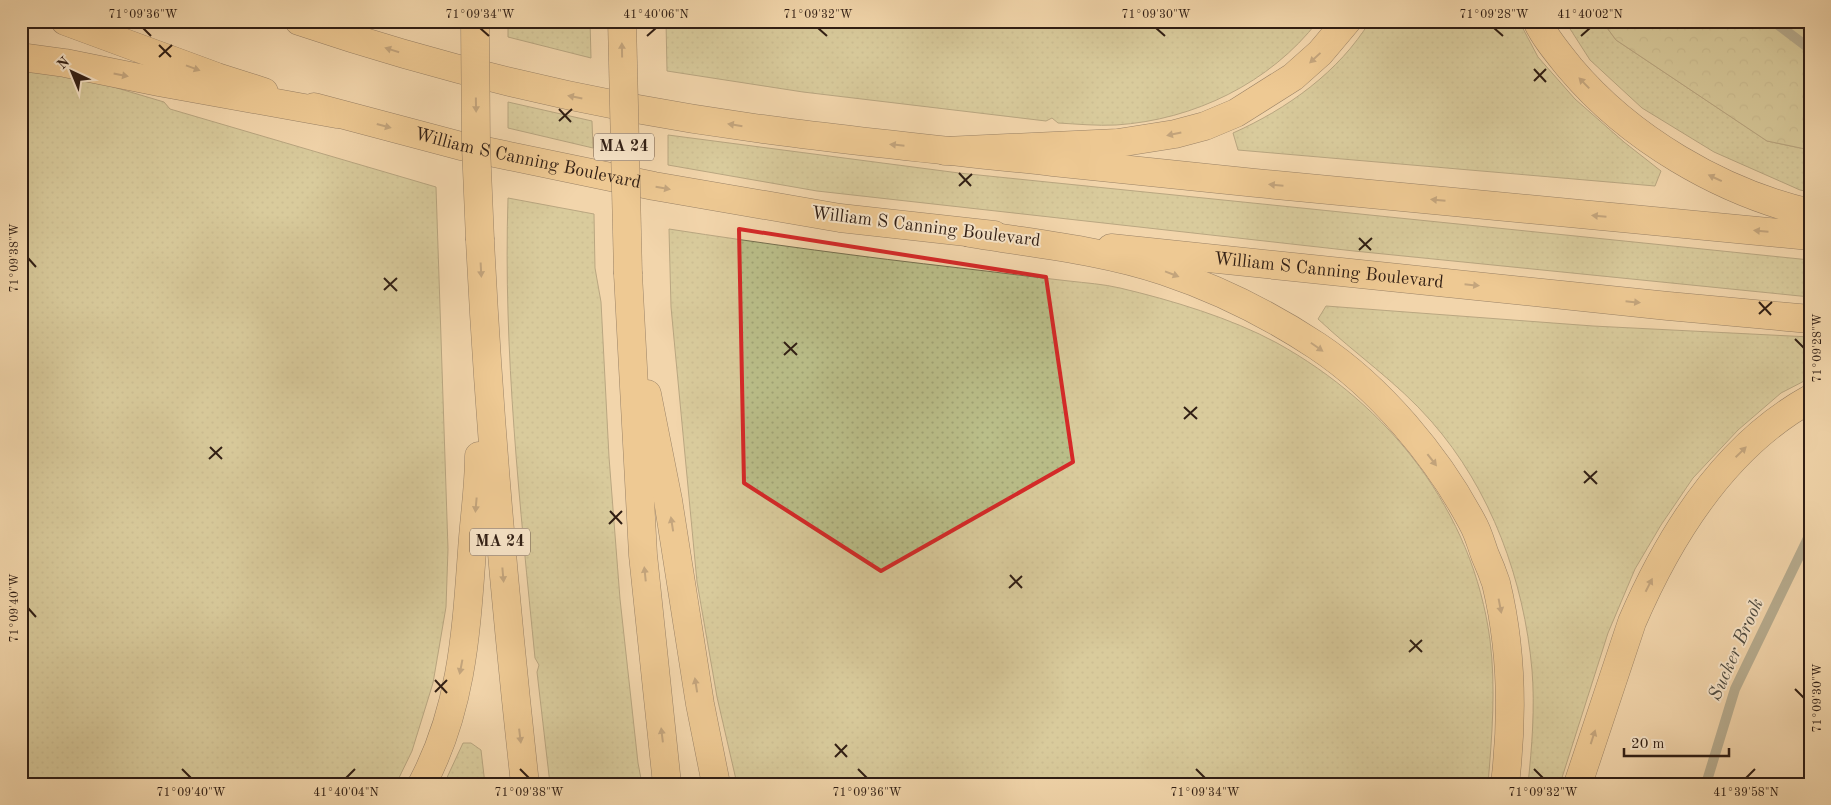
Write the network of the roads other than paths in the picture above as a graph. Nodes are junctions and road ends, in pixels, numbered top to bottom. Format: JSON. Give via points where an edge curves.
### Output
{"nodes":[{"id":1,"x":65,"y":21,"type":"edge"},
{"id":2,"x":299,"y":21,"type":"edge"},
{"id":3,"x":475,"y":21,"type":"edge"},
{"id":4,"x":622,"y":21,"type":"edge"},
{"id":5,"x":1347,"y":21,"type":"edge"},
{"id":6,"x":1537,"y":21,"type":"edge"},
{"id":7,"x":21,"y":57,"type":"edge"},
{"id":8,"x":337,"y":114,"type":"junction"},
{"id":9,"x":945,"y":150,"type":"junction"},
{"id":10,"x":1810,"y":213,"type":"edge"},
{"id":11,"x":970,"y":233,"type":"junction"},
{"id":12,"x":1810,"y":236,"type":"edge"},
{"id":13,"x":483,"y":299,"type":"junction"},
{"id":14,"x":629,"y":300,"type":"junction"},
{"id":15,"x":1810,"y":319,"type":"edge"},
{"id":16,"x":1810,"y":399,"type":"edge"},
{"id":17,"x":422,"y":784,"type":"edge"},
{"id":18,"x":525,"y":784,"type":"edge"},
{"id":19,"x":667,"y":784,"type":"edge"},
{"id":20,"x":716,"y":784,"type":"edge"},
{"id":21,"x":1505,"y":784,"type":"edge"},
{"id":22,"x":1578,"y":784,"type":"edge"}],
"edges":[{"from":1,"to":8,"type":"main road","name":"William S Canning Boulevard","one_way":true,"via":[[217,77]]},
{"from":9,"to":2,"type":"main road","one_way":true,"via":[[754,128],[606,103],[439,64]]},
{"from":3,"to":13,"type":"main road","number":"MA 24","one_way":true,"bridge":true,"via":[[476,146]]},
{"from":14,"to":4,"type":"main road","number":"MA 24","one_way":true,"bridge":true},
{"from":5,"to":9,"type":"main road","one_way":true,"via":[[1294,77],[1236,113],[1205,126],[1118,142]]},
{"from":10,"to":6,"type":"main road","one_way":true,"via":[[1769,201],[1714,178],[1654,143],[1589,89],[1556,52]]},
{"from":7,"to":8,"type":"main road","one_way":true},
{"from":8,"to":11,"type":"main road","name":"William S Canning Boulevard","one_way":true,"via":[[461,146],[654,186],[840,218]]},
{"from":12,"to":9,"type":"main road","one_way":true},
{"from":11,"to":15,"type":"main road","name":"William S Canning Boulevard","one_way":true},
{"from":11,"to":21,"type":"main road","one_way":true,"via":[[1112,256],[1218,292],[1270,317],[1318,347],[1364,384],[1407,428],[1444,475],[1473,524],[1495,582],[1507,641],[1510,704]]},
{"from":13,"to":17,"type":"main road","one_way":true,"via":[[479,468],[464,652],[450,713]]},
{"from":13,"to":18,"type":"main road","number":"MA 24","one_way":true,"via":[[501,547]]},
{"from":19,"to":14,"type":"main road","number":"MA 24","one_way":true,"via":[[643,555]]},
{"from":20,"to":14,"type":"main road","one_way":true,"via":[[698,696],[668,500]]},
{"from":22,"to":16,"type":"main road","one_way":true,"via":[[1625,640],[1666,553],[1690,515],[1735,458],[1769,427]]}]}
